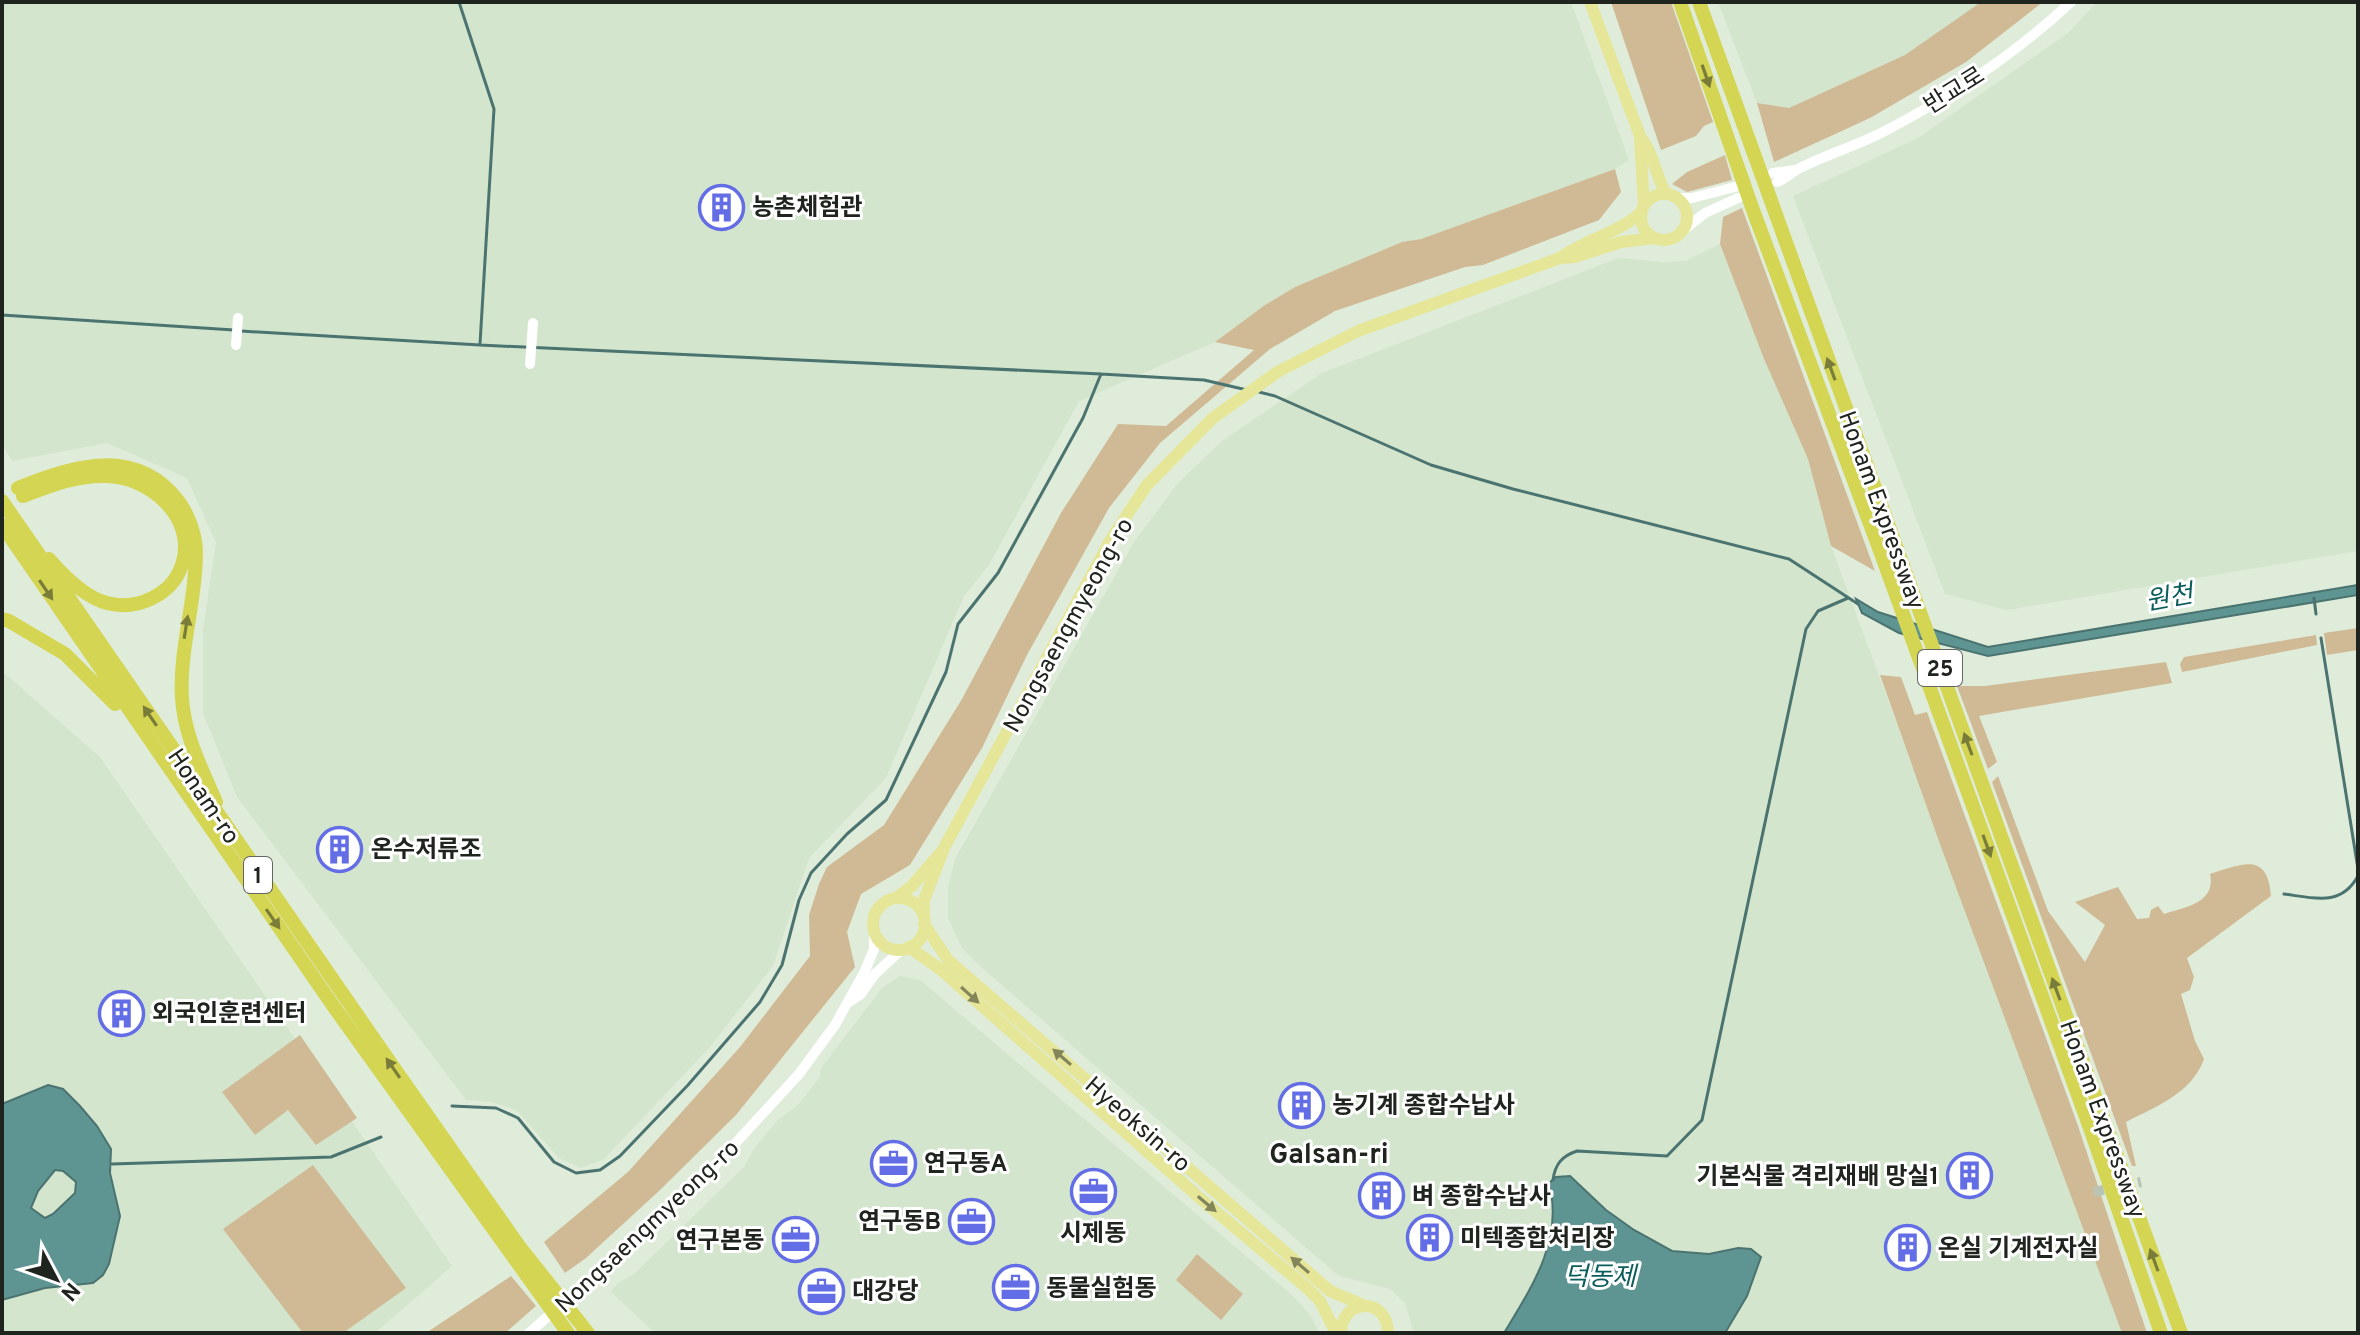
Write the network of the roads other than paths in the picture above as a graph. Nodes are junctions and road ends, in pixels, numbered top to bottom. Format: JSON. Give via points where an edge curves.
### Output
{"nodes":[{"id":1,"x":1590,"y":2,"type":"edge"},
{"id":2,"x":1680,"y":2,"type":"edge"},
{"id":3,"x":1699,"y":2,"type":"edge"},
{"id":4,"x":2071,"y":2,"type":"edge"},
{"id":5,"x":1640,"y":136,"type":"junction"},
{"id":6,"x":1775,"y":178,"type":"dead end"},
{"id":7,"x":1671,"y":196,"type":"junction"},
{"id":8,"x":1642,"y":209,"type":"junction"},
{"id":9,"x":1681,"y":232,"type":"junction"},
{"id":10,"x":1655,"y":238,"type":"junction"},
{"id":11,"x":1560,"y":258,"type":"junction"},
{"id":12,"x":238,"y":318,"type":"dead end"},
{"id":13,"x":533,"y":323,"type":"dead end"},
{"id":14,"x":236,"y":345,"type":"dead end"},
{"id":15,"x":530,"y":364,"type":"dead end"},
{"id":16,"x":2,"y":501,"type":"edge"},
{"id":17,"x":2,"y":525,"type":"edge"},
{"id":18,"x":22,"y":530,"type":"junction"},
{"id":19,"x":2,"y":619,"type":"edge"},
{"id":20,"x":155,"y":749,"type":"junction"},
{"id":21,"x":944,"y":848,"type":"junction"},
{"id":22,"x":247,"y":858,"type":"junction"},
{"id":23,"x":896,"y":898,"type":"junction"},
{"id":24,"x":924,"y":921,"type":"junction"},
{"id":25,"x":874,"y":930,"type":"junction"},
{"id":26,"x":905,"y":948,"type":"junction"},
{"id":27,"x":849,"y":1002,"type":"junction"},
{"id":28,"x":513,"y":1248,"type":"junction"},
{"id":29,"x":1365,"y":1306,"type":"junction"},
{"id":30,"x":579,"y":1331,"type":"edge"},
{"id":31,"x":1339,"y":1332,"type":"edge"},
{"id":32,"x":529,"y":1333,"type":"edge"},
{"id":33,"x":1388,"y":1333,"type":"edge"},
{"id":34,"x":2161,"y":1333,"type":"edge"},
{"id":35,"x":2181,"y":1333,"type":"edge"}],
"edges":[{"from":1,"to":5,"type":"main road"},
{"from":2,"to":34,"type":"highway","name":"Honam Expressway","number":"25","one_way":true},
{"from":35,"to":3,"type":"highway","name":"Honam Expressway","number":"25","one_way":true},
{"from":4,"to":6,"type":"street","name":"반교로","via":[[2039,32],[1963,86],[1881,133]]},
{"from":5,"to":7,"type":"main road","via":[[1655,174]]},
{"from":5,"to":8,"type":"main road"},
{"from":7,"to":8,"type":"main road","via":[[1653,197]]},
{"from":7,"to":9,"type":"main road","via":[[1686,210]]},
{"from":7,"to":9,"type":"street","via":[[1736,192]]},
{"from":8,"to":10,"type":"main road","via":[[1642,225]]},
{"from":8,"to":11,"type":"main road","via":[[1620,229]]},
{"from":9,"to":10,"type":"main road","via":[[1667,240]]},
{"from":10,"to":11,"type":"main road"},
{"from":11,"to":21,"type":"main road","name":"Nongsaengmyeong-ro","via":[[1358,331],[1279,371],[1213,418],[1147,485],[1111,539]]},
{"from":12,"to":14,"type":"street"},
{"from":13,"to":15,"type":"street"},
{"from":16,"to":18,"type":"highway","name":"Honam-ro","number":"1"},
{"from":17,"to":20,"type":"highway","name":"Honam-ro","number":"1","one_way":true},
{"from":22,"to":18,"type":"highway","name":"Honam-ro","number":"1","one_way":true},
{"from":22,"to":18,"type":"highway","one_way":true,"via":[[218,807],[186,729],[181,660],[196,550],[183,509],[154,479],[102,464],[56,472],[21,492],[106,476],[127,478],[156,493],[177,519],[183,563],[157,597],[131,606],[106,603],[87,593]]},
{"from":19,"to":20,"type":"highway","via":[[65,654]]},
{"from":20,"to":28,"type":"highway","name":"Honam-ro","number":"1","one_way":true},
{"from":21,"to":23,"type":"main road","name":"Nongsaengmyeong-ro"},
{"from":21,"to":24,"type":"main road","name":"Nongsaengmyeong-ro","via":[[924,900]]},
{"from":28,"to":22,"type":"highway","name":"Honam-ro","number":"1","one_way":true},
{"from":23,"to":24,"type":"main road","via":[[913,902]]},
{"from":23,"to":25,"type":"main road","name":"Nongsaengmyeong-ro","via":[[875,912]]},
{"from":24,"to":26,"type":"main road","name":"Nongsaengmyeong-ro","via":[[920,938]]},
{"from":29,"to":24,"type":"main road","name":"Hyeoksin-ro","one_way":true,"via":[[1330,1291],[948,960]]},
{"from":25,"to":26,"type":"main road","via":[[881,943]]},
{"from":25,"to":27,"type":"street","name":"Nongsaengmyeong-ro","via":[[874,949]]},
{"from":26,"to":27,"type":"street","name":"Nongsaengmyeong-ro"},
{"from":26,"to":31,"type":"main road","name":"Hyeoksin-ro","one_way":true,"via":[[940,969],[1307,1288]]},
{"from":27,"to":32,"type":"street","name":"Nongsaengmyeong-ro","via":[[799,1074],[707,1175]]},
{"from":28,"to":30,"type":"highway","number":"1"},
{"from":29,"to":31,"type":"main road","name":"Hyeoksin-ro","via":[[1349,1311]]},
{"from":29,"to":33,"type":"main road","name":"Hyeoksin-ro","via":[[1384,1315]]}]}
